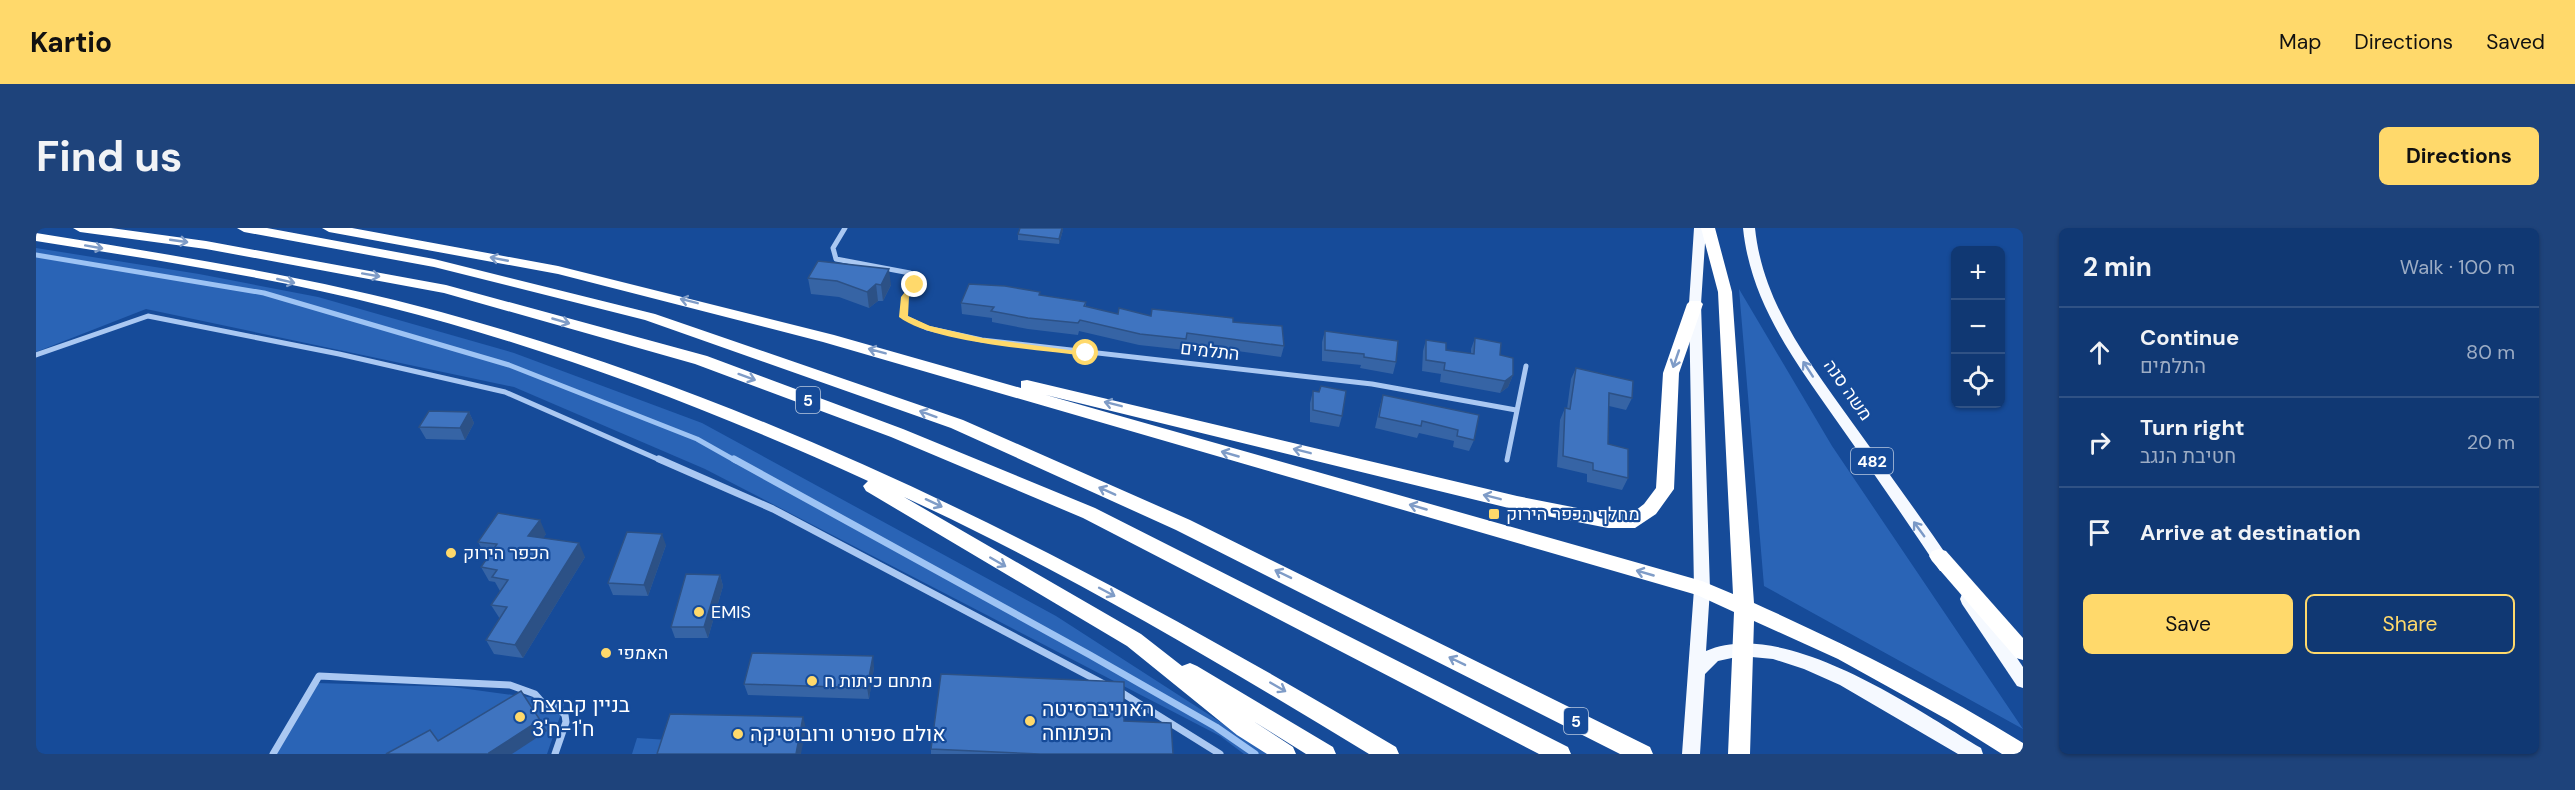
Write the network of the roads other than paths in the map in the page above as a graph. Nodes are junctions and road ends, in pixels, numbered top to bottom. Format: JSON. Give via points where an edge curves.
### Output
{"nodes":[{"id":1,"x":80,"y":228,"type":"edge"},
{"id":2,"x":244,"y":228,"type":"edge"},
{"id":3,"x":329,"y":228,"type":"edge"},
{"id":4,"x":845,"y":228,"type":"edge"},
{"id":5,"x":1700,"y":228,"type":"edge"},
{"id":6,"x":1708,"y":228,"type":"edge"},
{"id":7,"x":1749,"y":228,"type":"edge"},
{"id":8,"x":36,"y":237,"type":"edge"},
{"id":9,"x":1695,"y":304,"type":"junction"},
{"id":10,"x":36,"y":355,"type":"edge"},
{"id":11,"x":934,"y":366,"type":"junction"},
{"id":12,"x":1526,"y":366,"type":"dead end"},
{"id":13,"x":1516,"y":410,"type":"junction"},
{"id":14,"x":804,"y":444,"type":"junction"},
{"id":15,"x":1507,"y":460,"type":"dead end"},
{"id":16,"x":1939,"y":556,"type":"junction"},
{"id":17,"x":1702,"y":589,"type":"junction"},
{"id":18,"x":1744,"y":606,"type":"junction"},
{"id":19,"x":1134,"y":640,"type":"junction"},
{"id":20,"x":1740,"y":649,"type":"junction"},
{"id":21,"x":2023,"y":652,"type":"edge"},
{"id":22,"x":1697,"y":671,"type":"junction"},
{"id":23,"x":2023,"y":681,"type":"edge"},
{"id":24,"x":273,"y":754,"type":"edge"},
{"id":25,"x":555,"y":754,"type":"edge"},
{"id":26,"x":1220,"y":754,"type":"edge"},
{"id":27,"x":1285,"y":754,"type":"edge"},
{"id":28,"x":1325,"y":754,"type":"edge"},
{"id":29,"x":1388,"y":754,"type":"edge"},
{"id":30,"x":1560,"y":754,"type":"edge"},
{"id":31,"x":1642,"y":754,"type":"edge"},
{"id":32,"x":1691,"y":754,"type":"edge"},
{"id":33,"x":1739,"y":754,"type":"edge"},
{"id":34,"x":1974,"y":754,"type":"edge"},
{"id":35,"x":2021,"y":754,"type":"edge"}],
"edges":[{"from":1,"to":30,"type":"highway","number":"5","one_way":true,"via":[[206,245],[446,289],[701,360],[897,433],[1089,513]]},
{"from":31,"to":2,"type":"highway","number":"5","one_way":true,"via":[[1183,525],[957,424],[650,317],[434,263]]},
{"from":11,"to":3,"type":"highway","one_way":true,"via":[[558,270]]},
{"from":4,"to":13,"type":"street","name":"התלמים","via":[[833,248],[836,259],[910,273],[915,285],[905,297],[904,317],[927,328],[982,340],[1372,384]]},
{"from":5,"to":9,"type":"main road"},
{"from":6,"to":18,"type":"highway","via":[[1725,292]]},
{"from":16,"to":7,"type":"main road","name":"משה סנה","number":"482","one_way":true,"via":[[1778,321],[1760,282]]},
{"from":8,"to":14,"type":"highway","one_way":true,"via":[[249,273],[438,315],[662,386]]},
{"from":9,"to":11,"type":"highway","one_way":true,"via":[[1671,373],[1665,489],[1635,521],[1608,521],[1527,505],[1077,396]]},
{"from":9,"to":17,"type":"main road"},
{"from":10,"to":26,"type":"street","via":[[148,316],[505,392],[773,509],[1136,700]]},
{"from":17,"to":11,"type":"highway","one_way":true,"via":[[1068,409]]},
{"from":12,"to":13,"type":"street"},
{"from":13,"to":15,"type":"street"},
{"from":14,"to":19,"type":"highway","one_way":true},
{"from":14,"to":29,"type":"highway","one_way":true,"via":[[978,524],[1150,615]]},
{"from":16,"to":21,"type":"highway"},
{"from":16,"to":23,"type":"main road","name":"משה סנה","number":"482"},
{"from":17,"to":18,"type":"highway"},
{"from":17,"to":22,"type":"main road"},
{"from":18,"to":20,"type":"highway"},
{"from":18,"to":35,"type":"highway","via":[[1845,653],[1956,713]]},
{"from":19,"to":27,"type":"highway","via":[[1245,728]]},
{"from":19,"to":28,"type":"highway"},
{"from":20,"to":22,"type":"main road","via":[[1713,655]]},
{"from":20,"to":33,"type":"highway"},
{"from":20,"to":34,"type":"main road","via":[[1775,651],[1857,685]]},
{"from":22,"to":32,"type":"main road"},
{"from":24,"to":25,"type":"street","via":[[319,676],[510,686],[535,694],[565,715]]}]}
